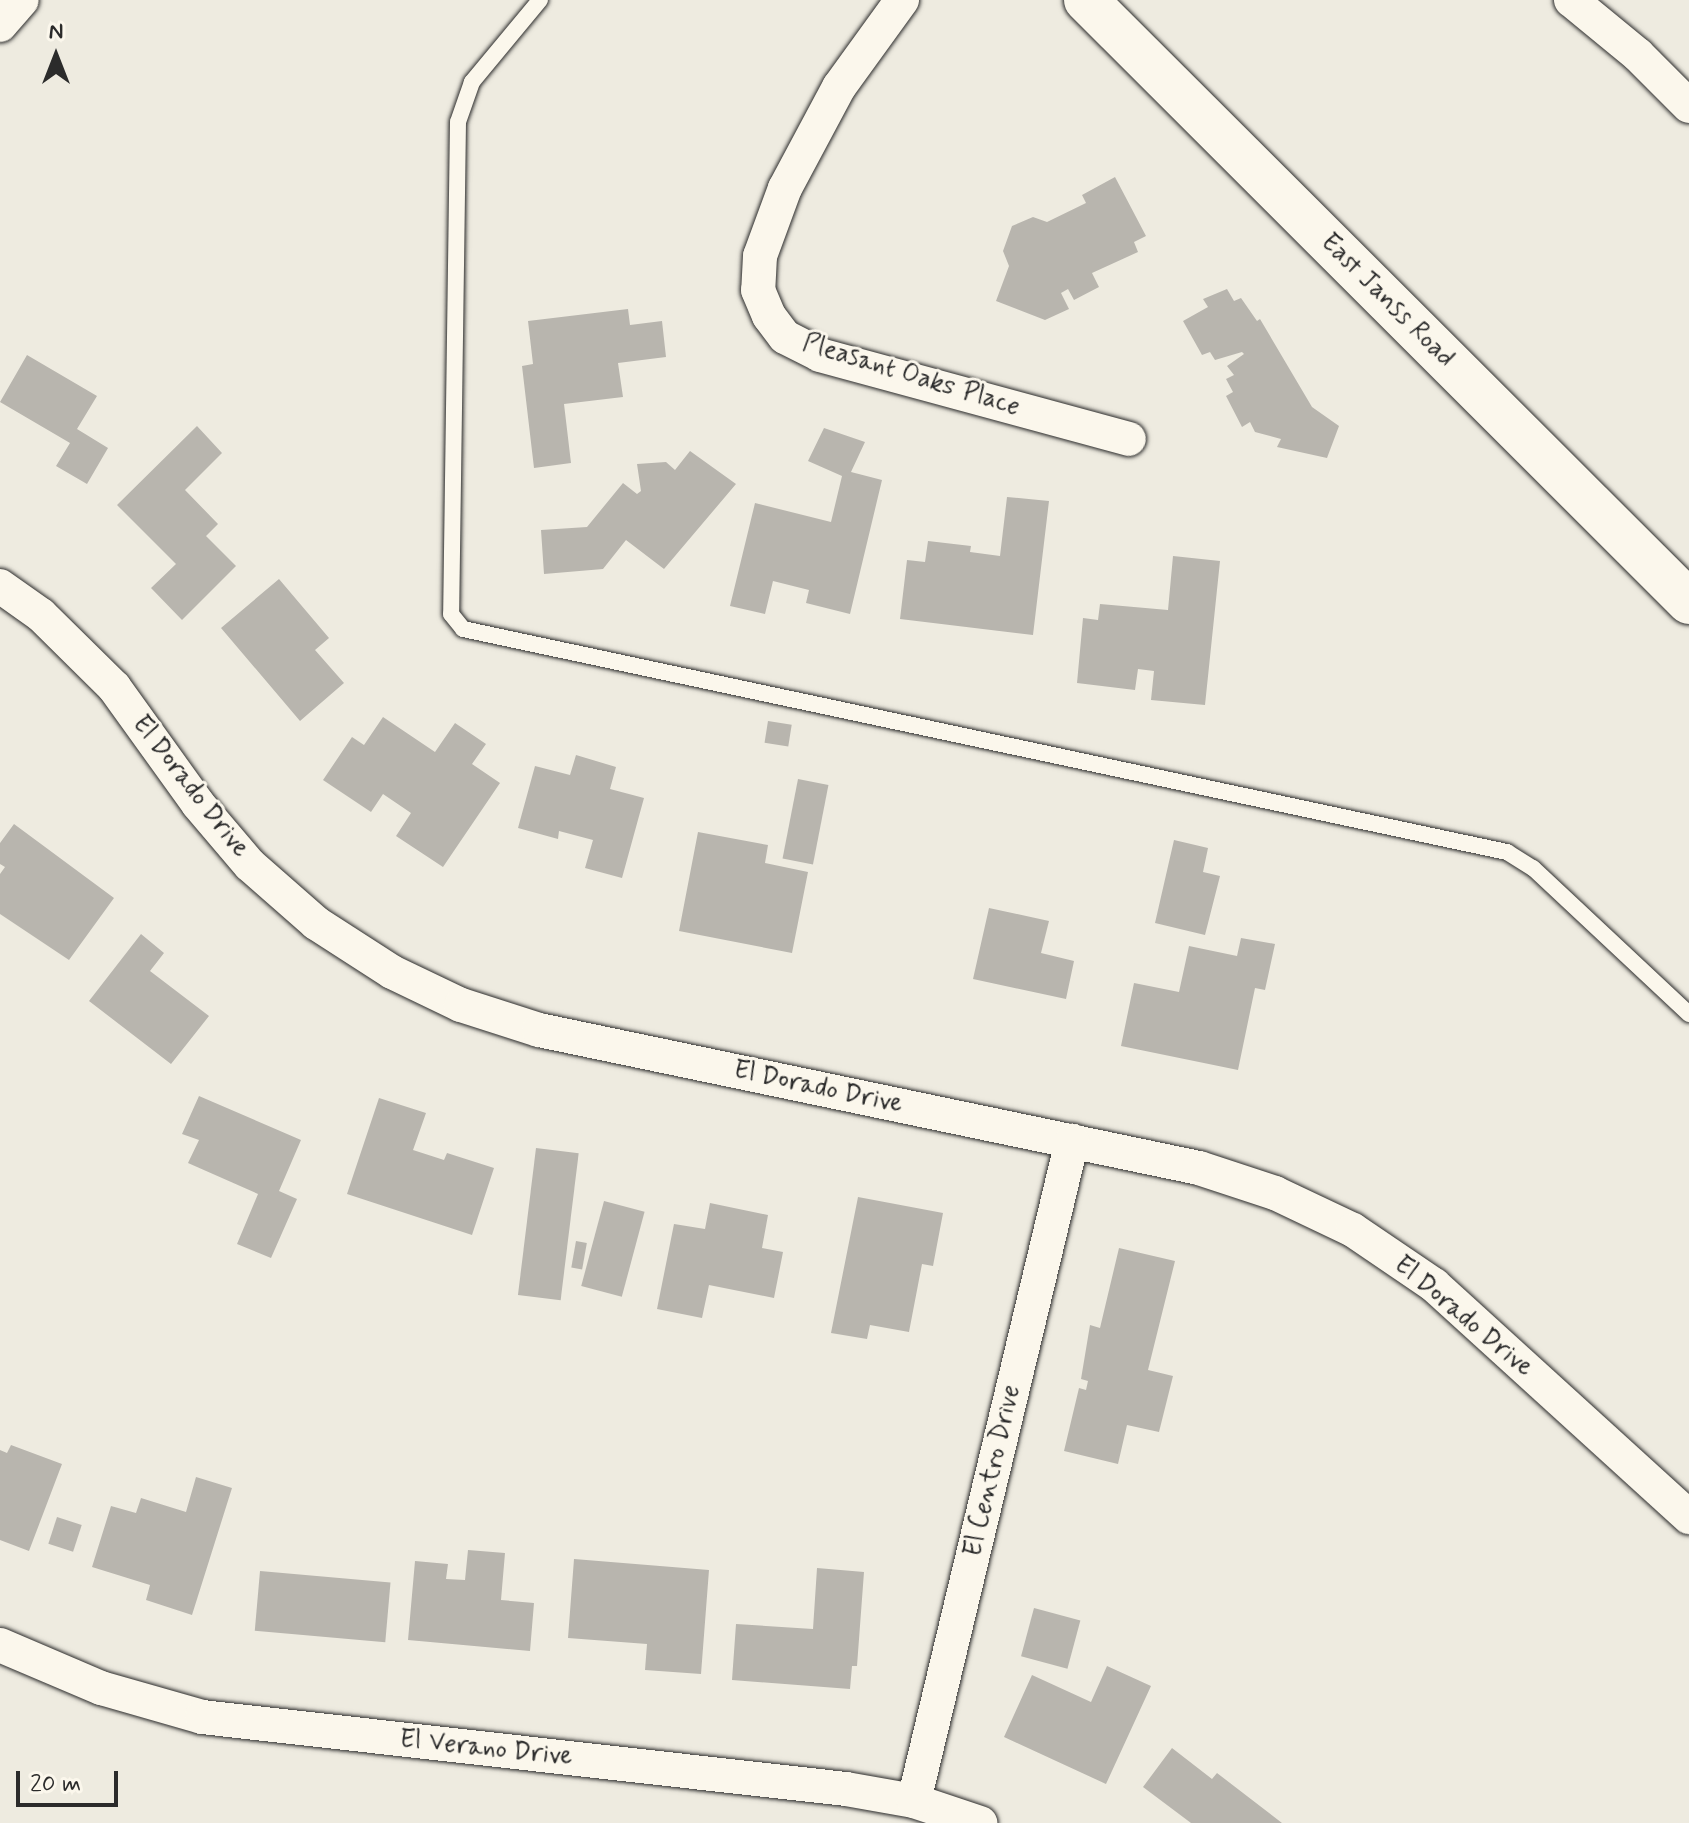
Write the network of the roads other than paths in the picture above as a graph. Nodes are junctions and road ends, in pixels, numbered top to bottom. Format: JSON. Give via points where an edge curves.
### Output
{"nodes":[{"id":1,"x":22,"y":0,"type":"edge"},
{"id":2,"x":540,"y":0,"type":"edge"},
{"id":3,"x":902,"y":0,"type":"edge"},
{"id":4,"x":1086,"y":0,"type":"edge"},
{"id":5,"x":1571,"y":0,"type":"edge"},
{"id":6,"x":0,"y":25,"type":"edge"},
{"id":7,"x":1689,"y":106,"type":"edge"},
{"id":8,"x":1129,"y":439,"type":"dead end"},
{"id":9,"x":0,"y":586,"type":"edge"},
{"id":10,"x":1689,"y":602,"type":"edge"},
{"id":11,"x":1689,"y":1014,"type":"edge"},
{"id":12,"x":1072,"y":1141,"type":"junction"},
{"id":13,"x":1689,"y":1517,"type":"edge"},
{"id":14,"x":0,"y":1645,"type":"edge"},
{"id":15,"x":914,"y":1801,"type":"junction"},
{"id":16,"x":980,"y":1823,"type":"edge"}],
"edges":[{"from":1,"to":6,"type":"street"},
{"from":2,"to":11,"type":"lane","via":[[472,82],[458,122],[451,614],[463,629],[1507,852],[1533,868]]},
{"from":3,"to":8,"type":"street","name":"Pleasant Oaks Place","via":[[839,87],[785,188],[760,256],[758,290],[769,316],[785,337],[820,355]]},
{"from":4,"to":10,"type":"main road","name":"East Janss Road"},
{"from":5,"to":7,"type":"street"},
{"from":9,"to":12,"type":"street","name":"El Dorado Drive","via":[[41,615],[114,687],[198,804],[250,865],[316,923],[392,972],[461,1005],[539,1030]]},
{"from":12,"to":13,"type":"street","name":"El Dorado Drive","via":[[1199,1168],[1275,1193],[1353,1230],[1434,1285]]},
{"from":12,"to":15,"type":"street","name":"El Centro Drive"},
{"from":14,"to":15,"type":"street","name":"El Verano Drive","via":[[101,1688],[202,1717]]},
{"from":15,"to":16,"type":"street","name":"El Verano Drive"}]}
